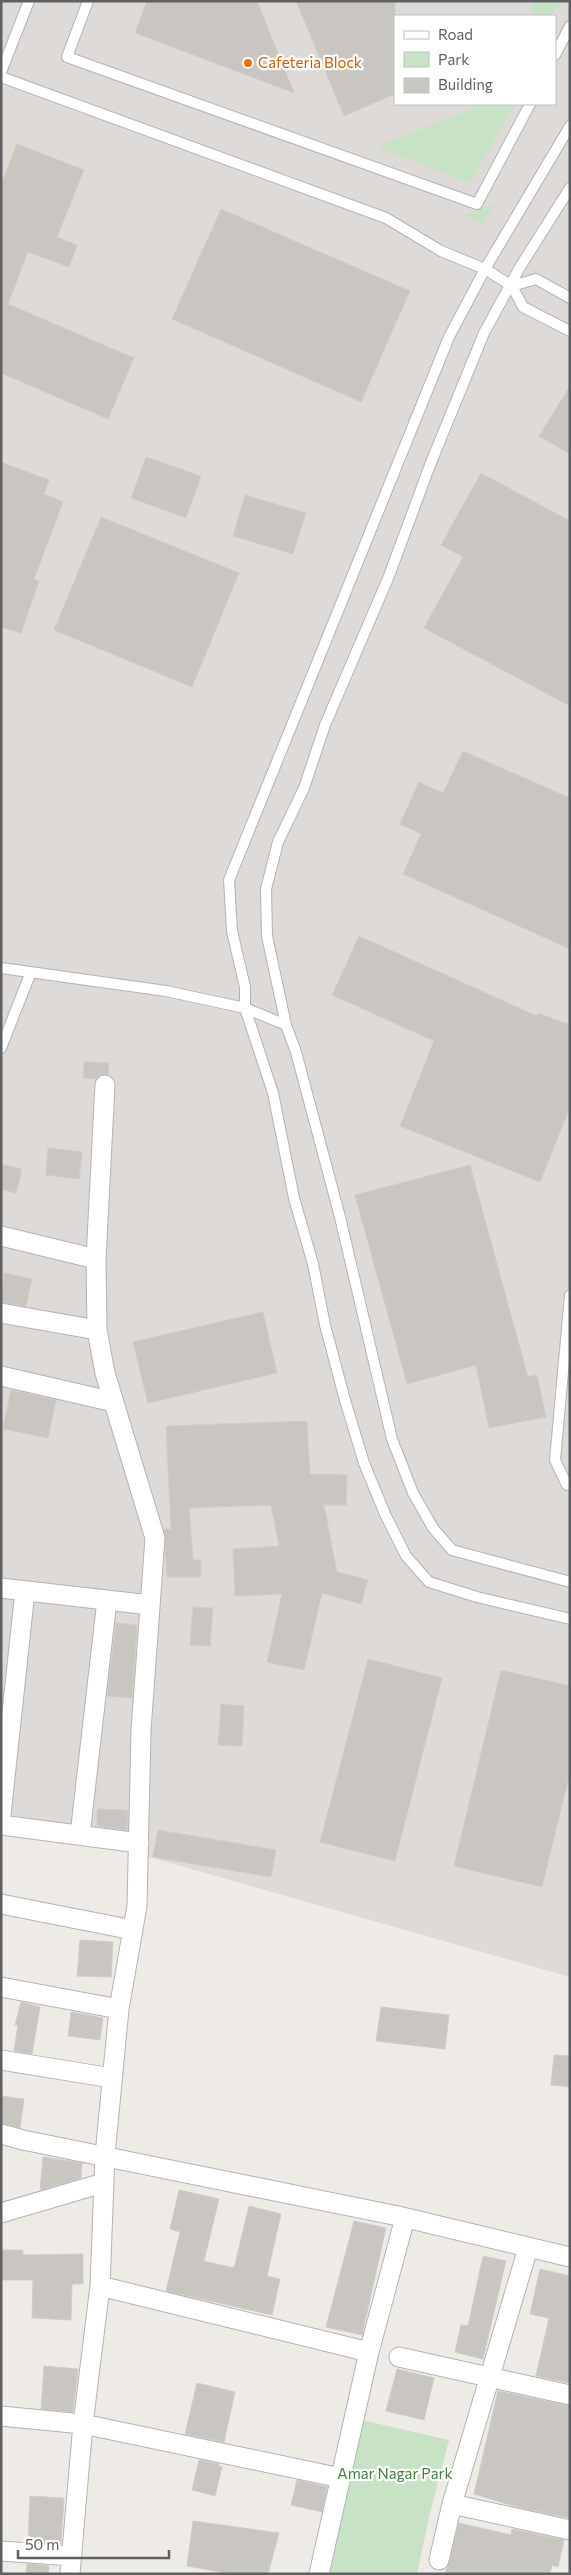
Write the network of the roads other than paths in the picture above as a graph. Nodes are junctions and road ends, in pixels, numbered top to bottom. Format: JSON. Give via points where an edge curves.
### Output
{"nodes":[{"id":1,"x":28,"y":1,"type":"edge"},
{"id":2,"x":88,"y":1,"type":"edge"},
{"id":3,"x":570,"y":26,"type":"edge"},
{"id":4,"x":556,"y":53,"type":"edge"},
{"id":5,"x":1,"y":72,"type":"edge"},
{"id":6,"x":1,"y":77,"type":"edge"},
{"id":7,"x":529,"y":105,"type":"edge"},
{"id":8,"x":570,"y":126,"type":"edge"},
{"id":9,"x":570,"y":188,"type":"edge"},
{"id":10,"x":485,"y":269,"type":"junction"},
{"id":11,"x":512,"y":286,"type":"junction"},
{"id":12,"x":570,"y":298,"type":"edge"},
{"id":13,"x":570,"y":331,"type":"edge"},
{"id":14,"x":1,"y":968,"type":"edge"},
{"id":15,"x":31,"y":972,"type":"junction"},
{"id":16,"x":245,"y":1008,"type":"junction"},
{"id":17,"x":286,"y":1025,"type":"junction"},
{"id":18,"x":1,"y":1048,"type":"edge"},
{"id":19,"x":105,"y":1085,"type":"dead end"},
{"id":20,"x":1,"y":1236,"type":"edge"},
{"id":21,"x":96,"y":1259,"type":"junction"},
{"id":22,"x":570,"y":1295,"type":"edge"},
{"id":23,"x":1,"y":1312,"type":"edge"},
{"id":24,"x":97,"y":1330,"type":"junction"},
{"id":25,"x":1,"y":1376,"type":"edge"},
{"id":26,"x":114,"y":1402,"type":"junction"},
{"id":27,"x":570,"y":1485,"type":"edge"},
{"id":28,"x":570,"y":1582,"type":"edge"},
{"id":29,"x":1,"y":1588,"type":"edge"},
{"id":30,"x":25,"y":1591,"type":"junction"},
{"id":31,"x":107,"y":1600,"type":"junction"},
{"id":32,"x":150,"y":1605,"type":"junction"},
{"id":33,"x":570,"y":1620,"type":"edge"},
{"id":34,"x":1,"y":1815,"type":"edge"},
{"id":35,"x":1,"y":1825,"type":"edge"},
{"id":36,"x":80,"y":1835,"type":"junction"},
{"id":37,"x":139,"y":1843,"type":"junction"},
{"id":38,"x":1,"y":1904,"type":"edge"},
{"id":39,"x":133,"y":1930,"type":"junction"},
{"id":40,"x":1,"y":1987,"type":"edge"},
{"id":41,"x":119,"y":2009,"type":"junction"},
{"id":42,"x":1,"y":2060,"type":"edge"},
{"id":43,"x":112,"y":2078,"type":"junction"},
{"id":44,"x":1,"y":2134,"type":"edge"},
{"id":45,"x":105,"y":2156,"type":"junction"},
{"id":46,"x":103,"y":2183,"type":"junction"},
{"id":47,"x":1,"y":2213,"type":"edge"},
{"id":48,"x":406,"y":2218,"type":"junction"},
{"id":49,"x":528,"y":2248,"type":"junction"},
{"id":50,"x":570,"y":2257,"type":"edge"},
{"id":51,"x":100,"y":2286,"type":"junction"},
{"id":52,"x":370,"y":2352,"type":"junction"},
{"id":53,"x":399,"y":2357,"type":"dead end"},
{"id":54,"x":489,"y":2378,"type":"junction"},
{"id":55,"x":570,"y":2396,"type":"edge"},
{"id":56,"x":1,"y":2416,"type":"edge"},
{"id":57,"x":83,"y":2424,"type":"junction"},
{"id":58,"x":341,"y":2478,"type":"junction"},
{"id":59,"x":452,"y":2504,"type":"junction"},
{"id":60,"x":570,"y":2530,"type":"edge"},
{"id":61,"x":1,"y":2551,"type":"edge"},
{"id":62,"x":439,"y":2560,"type":"dead end"},
{"id":63,"x":71,"y":2565,"type":"edge"},
{"id":64,"x":319,"y":2574,"type":"edge"}],
"edges":[{"from":1,"to":5,"type":"lane"},
{"from":2,"to":7,"type":"lane","via":[[67,57],[476,204]]},
{"from":3,"to":4,"type":"lane"},
{"from":6,"to":10,"type":"lane","via":[[386,218],[442,251]]},
{"from":8,"to":10,"type":"lane"},
{"from":9,"to":11,"type":"lane","via":[[520,267]]},
{"from":10,"to":11,"type":"lane"},
{"from":10,"to":16,"type":"lane","via":[[449,337],[229,880],[232,930],[245,987]]},
{"from":11,"to":12,"type":"lane","via":[[536,279]]},
{"from":11,"to":13,"type":"lane","via":[[523,307]]},
{"from":11,"to":17,"type":"lane","via":[[480,342],[389,576],[325,725],[304,788],[278,842],[266,889],[267,936]]},
{"from":14,"to":15,"type":"lane"},
{"from":15,"to":16,"type":"lane","via":[[166,991]]},
{"from":15,"to":18,"type":"lane"},
{"from":16,"to":17,"type":"lane"},
{"from":16,"to":33,"type":"lane","via":[[273,1093],[294,1198],[345,1400],[364,1463],[406,1556],[429,1582]]},
{"from":17,"to":28,"type":"lane","via":[[340,1217],[392,1439],[413,1493],[433,1528],[452,1550]]},
{"from":19,"to":21,"type":"street"},
{"from":20,"to":21,"type":"street"},
{"from":21,"to":24,"type":"street"},
{"from":22,"to":27,"type":"lane","via":[[555,1460],[567,1485]]},
{"from":23,"to":24,"type":"street"},
{"from":24,"to":26,"type":"street"},
{"from":25,"to":26,"type":"street"},
{"from":26,"to":32,"type":"street","via":[[155,1538]]},
{"from":29,"to":30,"type":"street"},
{"from":30,"to":31,"type":"street"},
{"from":30,"to":34,"type":"street"},
{"from":31,"to":32,"type":"street"},
{"from":31,"to":36,"type":"street"},
{"from":32,"to":37,"type":"street","via":[[141,1730]]},
{"from":35,"to":36,"type":"street"},
{"from":36,"to":37,"type":"street"},
{"from":37,"to":39,"type":"street"},
{"from":38,"to":39,"type":"street"},
{"from":39,"to":41,"type":"street"},
{"from":40,"to":41,"type":"street"},
{"from":41,"to":43,"type":"street"},
{"from":42,"to":43,"type":"street"},
{"from":43,"to":45,"type":"street"},
{"from":44,"to":45,"type":"street"},
{"from":45,"to":46,"type":"street"},
{"from":45,"to":48,"type":"street"},
{"from":46,"to":47,"type":"street"},
{"from":46,"to":51,"type":"street"},
{"from":48,"to":49,"type":"street"},
{"from":48,"to":52,"type":"street"},
{"from":49,"to":50,"type":"street"},
{"from":49,"to":54,"type":"street"},
{"from":51,"to":52,"type":"street"},
{"from":51,"to":57,"type":"street"},
{"from":52,"to":58,"type":"street"},
{"from":53,"to":54,"type":"street"},
{"from":54,"to":55,"type":"street"},
{"from":54,"to":59,"type":"street"},
{"from":56,"to":57,"type":"street"},
{"from":57,"to":58,"type":"street"},
{"from":57,"to":63,"type":"street"},
{"from":58,"to":64,"type":"street"},
{"from":59,"to":60,"type":"street"},
{"from":59,"to":62,"type":"street"},
{"from":61,"to":63,"type":"street"}]}
